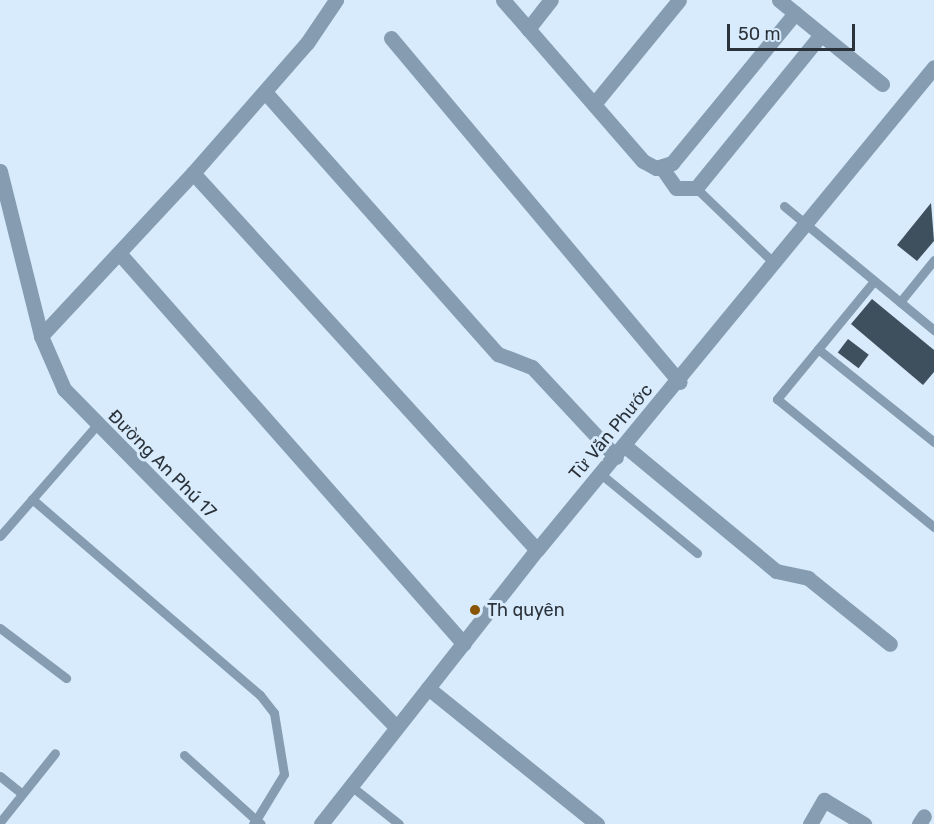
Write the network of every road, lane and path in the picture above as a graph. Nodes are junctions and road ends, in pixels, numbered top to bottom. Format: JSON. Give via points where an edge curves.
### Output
{"nodes":[{"id":1,"x":336,"y":0,"type":"edge"},
{"id":2,"x":503,"y":0,"type":"edge"},
{"id":3,"x":551,"y":0,"type":"edge"},
{"id":4,"x":679,"y":0,"type":"edge"},
{"id":5,"x":778,"y":0,"type":"edge"},
{"id":6,"x":795,"y":13,"type":"junction"},
{"id":7,"x":528,"y":29,"type":"junction"},
{"id":8,"x":821,"y":34,"type":"junction"},
{"id":9,"x":391,"y":38,"type":"dead end"},
{"id":10,"x":934,"y":67,"type":"edge"},
{"id":11,"x":882,"y":84,"type":"dead end"},
{"id":12,"x":265,"y":92,"type":"junction"},
{"id":13,"x":594,"y":104,"type":"junction"},
{"id":14,"x":662,"y":168,"type":"junction"},
{"id":15,"x":0,"y":171,"type":"edge"},
{"id":16,"x":193,"y":174,"type":"junction"},
{"id":17,"x":696,"y":188,"type":"junction"},
{"id":18,"x":784,"y":206,"type":"dead end"},
{"id":19,"x":806,"y":225,"type":"junction"},
{"id":20,"x":119,"y":253,"type":"junction"},
{"id":21,"x":934,"y":260,"type":"edge"},
{"id":22,"x":775,"y":264,"type":"junction"},
{"id":23,"x":874,"y":280,"type":"junction"},
{"id":24,"x":900,"y":302,"type":"junction"},
{"id":25,"x":934,"y":330,"type":"edge"},
{"id":26,"x":40,"y":336,"type":"junction"},
{"id":27,"x":818,"y":349,"type":"junction"},
{"id":28,"x":680,"y":382,"type":"junction"},
{"id":29,"x":96,"y":426,"type":"junction"},
{"id":30,"x":934,"y":442,"type":"edge"},
{"id":31,"x":621,"y":451,"type":"junction"},
{"id":32,"x":602,"y":475,"type":"junction"},
{"id":33,"x":32,"y":499,"type":"junction"},
{"id":34,"x":934,"y":527,"type":"edge"},
{"id":35,"x":0,"y":536,"type":"edge"},
{"id":36,"x":537,"y":550,"type":"junction"},
{"id":37,"x":696,"y":553,"type":"dead end"},
{"id":38,"x":0,"y":628,"type":"edge"},
{"id":39,"x":464,"y":644,"type":"junction"},
{"id":40,"x":890,"y":644,"type":"dead end"},
{"id":41,"x":66,"y":678,"type":"dead end"},
{"id":42,"x":428,"y":688,"type":"junction"},
{"id":43,"x":396,"y":727,"type":"junction"},
{"id":44,"x":55,"y":753,"type":"dead end"},
{"id":45,"x":184,"y":755,"type":"dead end"},
{"id":46,"x":0,"y":776,"type":"edge"},
{"id":47,"x":351,"y":786,"type":"junction"},
{"id":48,"x":22,"y":794,"type":"junction"},
{"id":49,"x":0,"y":822,"type":"edge"},
{"id":50,"x":257,"y":823,"type":"edge"},
{"id":51,"x":321,"y":824,"type":"edge"},
{"id":52,"x":399,"y":824,"type":"edge"},
{"id":53,"x":597,"y":824,"type":"edge"},
{"id":54,"x":810,"y":824,"type":"edge"},
{"id":55,"x":864,"y":824,"type":"edge"}],
"edges":[{"from":1,"to":12,"type":"street"},
{"from":2,"to":7,"type":"street"},
{"from":3,"to":7,"type":"street"},
{"from":4,"to":13,"type":"street"},
{"from":5,"to":6,"type":"street"},
{"from":6,"to":8,"type":"street"},
{"from":6,"to":14,"type":"street","via":[[672,163]]},
{"from":7,"to":13,"type":"street"},
{"from":8,"to":11,"type":"street"},
{"from":8,"to":17,"type":"street"},
{"from":9,"to":28,"type":"street"},
{"from":10,"to":19,"type":"street","name":"Từ Văn Phước"},
{"from":12,"to":16,"type":"street"},
{"from":12,"to":31,"type":"street","via":[[498,354],[532,367]]},
{"from":13,"to":14,"type":"street","via":[[643,161]]},
{"from":14,"to":17,"type":"street","via":[[676,188]]},
{"from":15,"to":26,"type":"street","name":"Đường An Phú 17"},
{"from":16,"to":20,"type":"street"},
{"from":16,"to":36,"type":"street"},
{"from":17,"to":22,"type":"lane"},
{"from":18,"to":19,"type":"lane"},
{"from":19,"to":22,"type":"street","name":"Từ Văn Phước"},
{"from":19,"to":23,"type":"lane"},
{"from":20,"to":26,"type":"street"},
{"from":20,"to":39,"type":"street"},
{"from":21,"to":24,"type":"lane"},
{"from":22,"to":28,"type":"street","name":"Từ Văn Phước"},
{"from":23,"to":24,"type":"lane"},
{"from":23,"to":27,"type":"lane"},
{"from":24,"to":25,"type":"lane"},
{"from":26,"to":29,"type":"street","name":"Đường An Phú 17","via":[[64,389]]},
{"from":27,"to":30,"type":"lane"},
{"from":27,"to":34,"type":"lane","via":[[777,399]]},
{"from":28,"to":31,"type":"street","name":"Từ Văn Phước"},
{"from":29,"to":33,"type":"lane"},
{"from":29,"to":43,"type":"street","name":"Đường An Phú 17"},
{"from":31,"to":32,"type":"street","name":"Từ Văn Phước"},
{"from":31,"to":40,"type":"street","via":[[776,571],[808,578]]},
{"from":32,"to":36,"type":"street","name":"Từ Văn Phước"},
{"from":32,"to":37,"type":"lane"},
{"from":33,"to":35,"type":"lane"},
{"from":33,"to":50,"type":"lane","via":[[260,695],[274,713],[284,774]]},
{"from":36,"to":39,"type":"street","name":"Từ Văn Phước"},
{"from":38,"to":41,"type":"lane"},
{"from":39,"to":42,"type":"street","name":"Từ Văn Phước"},
{"from":42,"to":43,"type":"street","name":"Từ Văn Phước"},
{"from":42,"to":53,"type":"street"},
{"from":43,"to":47,"type":"street","name":"Từ Văn Phước"},
{"from":44,"to":48,"type":"lane"},
{"from":45,"to":50,"type":"lane"},
{"from":46,"to":48,"type":"lane"},
{"from":47,"to":51,"type":"street","name":"Từ Văn Phước"},
{"from":47,"to":52,"type":"lane"},
{"from":48,"to":49,"type":"lane"},
{"from":54,"to":55,"type":"street","via":[[825,800]]}]}
